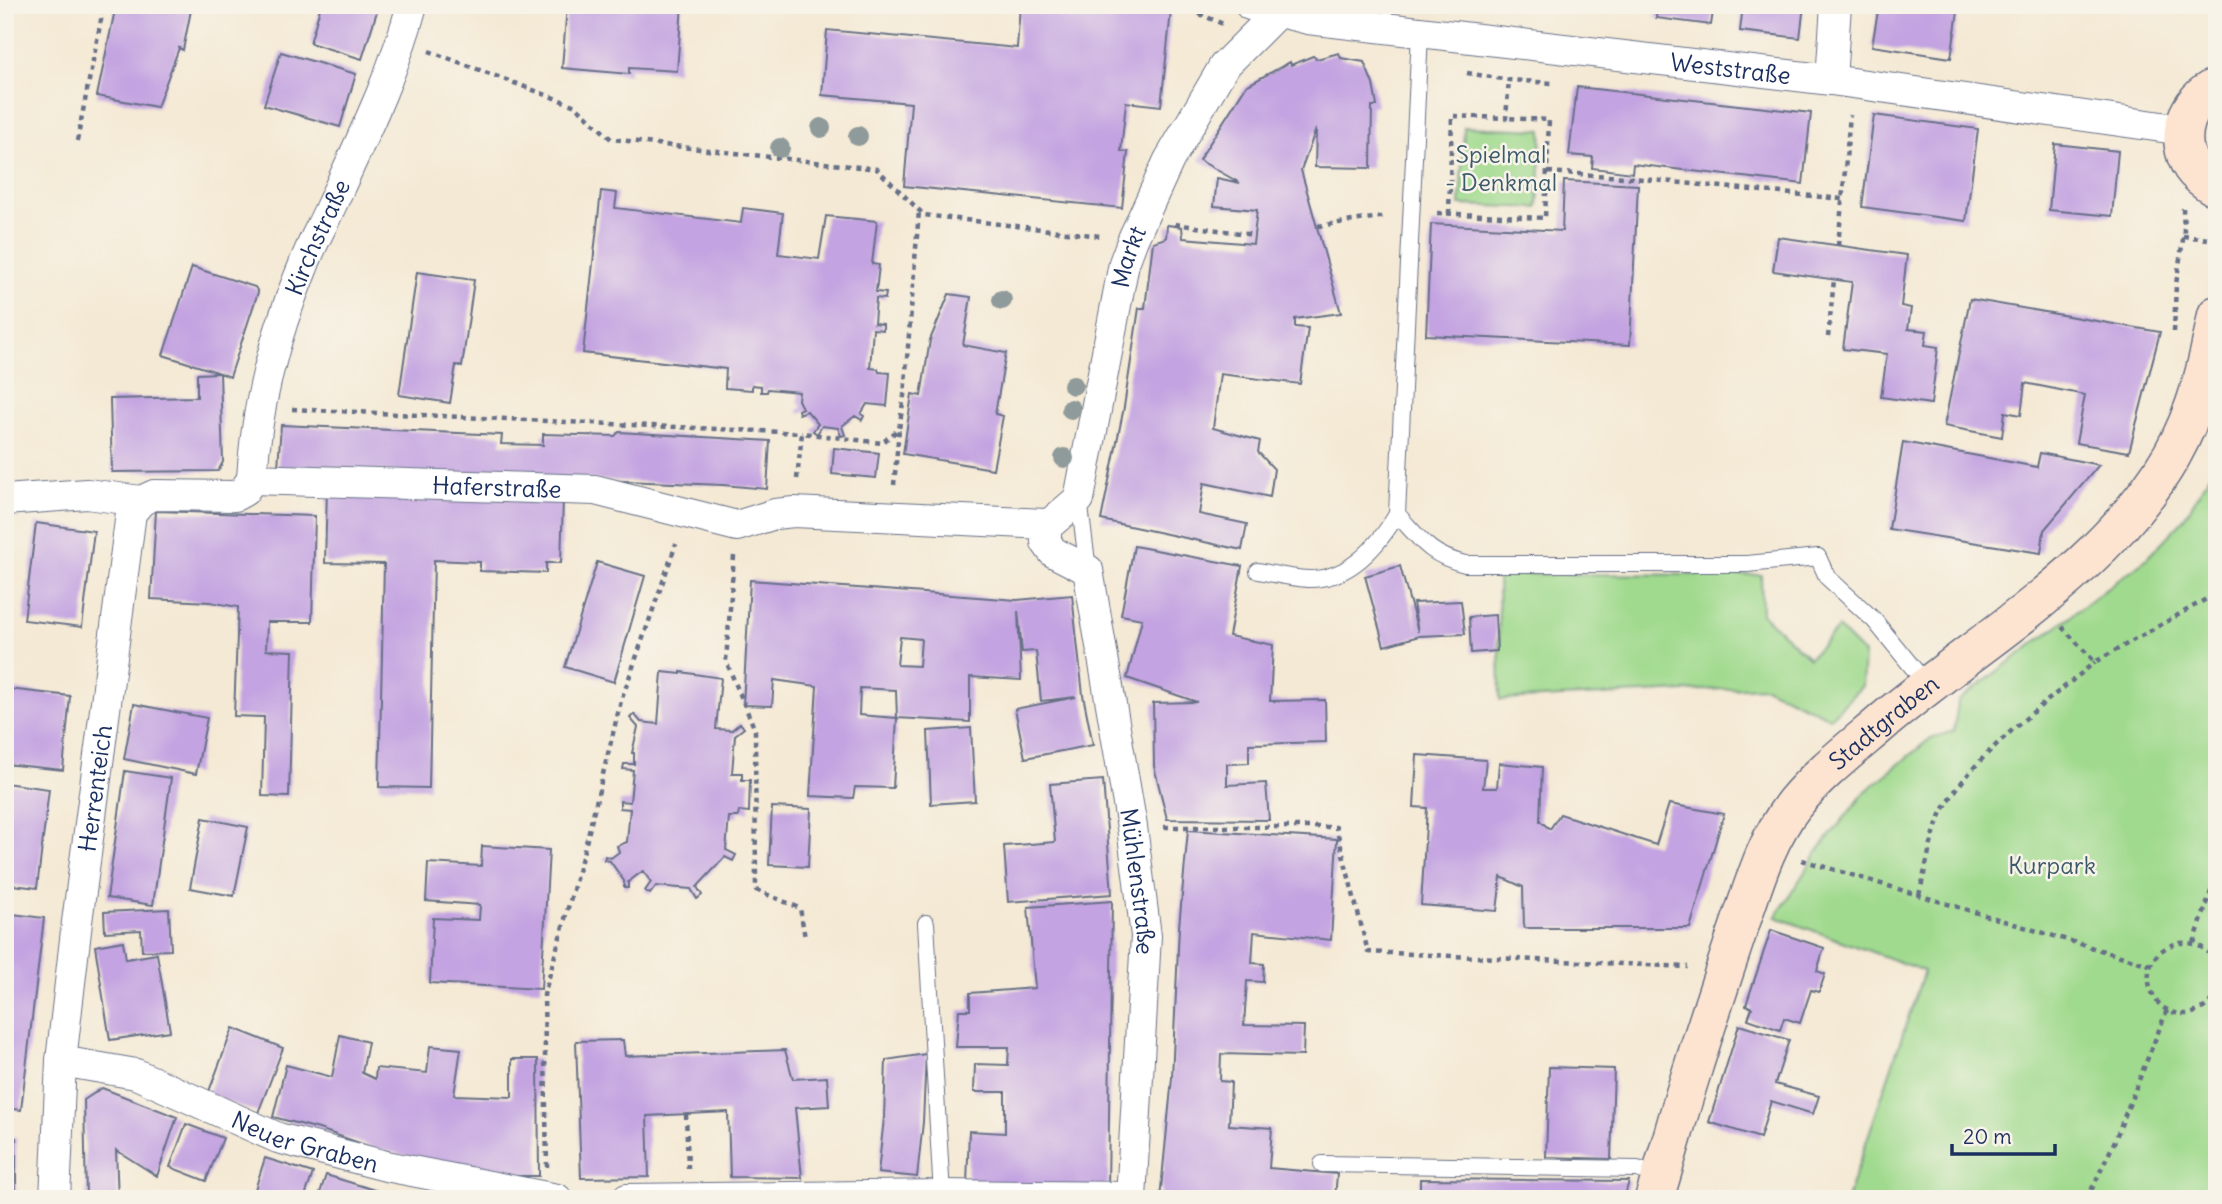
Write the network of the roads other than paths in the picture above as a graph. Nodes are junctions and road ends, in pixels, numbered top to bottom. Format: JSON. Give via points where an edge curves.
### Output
{"nodes":[{"id":1,"x":412,"y":5,"type":"edge"},
{"id":2,"x":1836,"y":5,"type":"edge"},
{"id":3,"x":1269,"y":8,"type":"edge"},
{"id":4,"x":1420,"y":33,"type":"junction"},
{"id":5,"x":2211,"y":72,"type":"edge"},
{"id":6,"x":1842,"y":81,"type":"junction"},
{"id":7,"x":2183,"y":130,"type":"junction"},
{"id":8,"x":2217,"y":188,"type":"edge"},
{"id":9,"x":2217,"y":315,"type":"edge"},
{"id":10,"x":252,"y":479,"type":"junction"},
{"id":11,"x":1079,"y":499,"type":"junction"},
{"id":12,"x":5,"y":500,"type":"edge"},
{"id":13,"x":141,"y":501,"type":"junction"},
{"id":14,"x":1397,"y":514,"type":"junction"},
{"id":15,"x":1046,"y":524,"type":"junction"},
{"id":16,"x":1088,"y":570,"type":"junction"},
{"id":17,"x":1258,"y":571,"type":"dead end"},
{"id":18,"x":1927,"y":685,"type":"junction"},
{"id":19,"x":926,"y":923,"type":"dead end"},
{"id":20,"x":61,"y":1061,"type":"junction"},
{"id":21,"x":1322,"y":1164,"type":"dead end"},
{"id":22,"x":1658,"y":1187,"type":"edge"},
{"id":23,"x":942,"y":1195,"type":"junction"},
{"id":24,"x":977,"y":1197,"type":"edge"},
{"id":25,"x":646,"y":1198,"type":"edge"},
{"id":26,"x":1131,"y":1198,"type":"edge"},
{"id":27,"x":55,"y":1199,"type":"edge"},
{"id":28,"x":557,"y":1199,"type":"edge"}],
"edges":[{"from":1,"to":10,"type":"street","name":"Kirchstraße","via":[[374,112],[303,266],[278,340],[254,442]]},
{"from":2,"to":6,"type":"street"},
{"from":3,"to":4,"type":"street","name":"Weststraße","via":[[1308,19]]},
{"from":3,"to":11,"type":"street","name":"Markt","via":[[1223,66],[1169,160],[1124,263]]},
{"from":4,"to":6,"type":"street","name":"Weststraße"},
{"from":4,"to":14,"type":"lane"},
{"from":5,"to":7,"type":"street"},
{"from":6,"to":7,"type":"street","name":"Weststraße"},
{"from":7,"to":8,"type":"street","via":[[2190,165]]},
{"from":9,"to":18,"type":"street","name":"Stadtgraben","via":[[2196,403],[2150,491],[2119,528],[2039,602]]},
{"from":10,"to":13,"type":"street","via":[[235,496],[153,495]]},
{"from":10,"to":15,"type":"street","name":"Haferstraße","via":[[595,490],[737,526],[794,512]]},
{"from":11,"to":15,"type":"street"},
{"from":11,"to":16,"type":"lane"},
{"from":12,"to":13,"type":"street","via":[[87,494]]},
{"from":13,"to":20,"type":"street","name":"Herrenteich","via":[[131,513],[128,531]]},
{"from":14,"to":17,"type":"lane","via":[[1366,556],[1343,572],[1310,579]]},
{"from":14,"to":18,"type":"lane","via":[[1425,545],[1445,559],[1465,564],[1747,564],[1818,557],[1828,577],[1874,620]]},
{"from":15,"to":16,"type":"street","via":[[1046,542],[1052,552]]},
{"from":16,"to":26,"type":"street","name":"Mühlenstraße","via":[[1146,936]]},
{"from":18,"to":22,"type":"street","name":"Stadtgraben","via":[[1825,772],[1794,805],[1763,856]]},
{"from":19,"to":23,"type":"lane"},
{"from":20,"to":27,"type":"street","name":"Herrenteich"},
{"from":20,"to":28,"type":"street","name":"Neuer Graben","via":[[136,1074],[278,1138],[386,1166]]},
{"from":21,"to":22,"type":"lane","via":[[1637,1169]]},
{"from":23,"to":24,"type":"street"},
{"from":23,"to":25,"type":"street"},
{"from":24,"to":26,"type":"street"}]}
